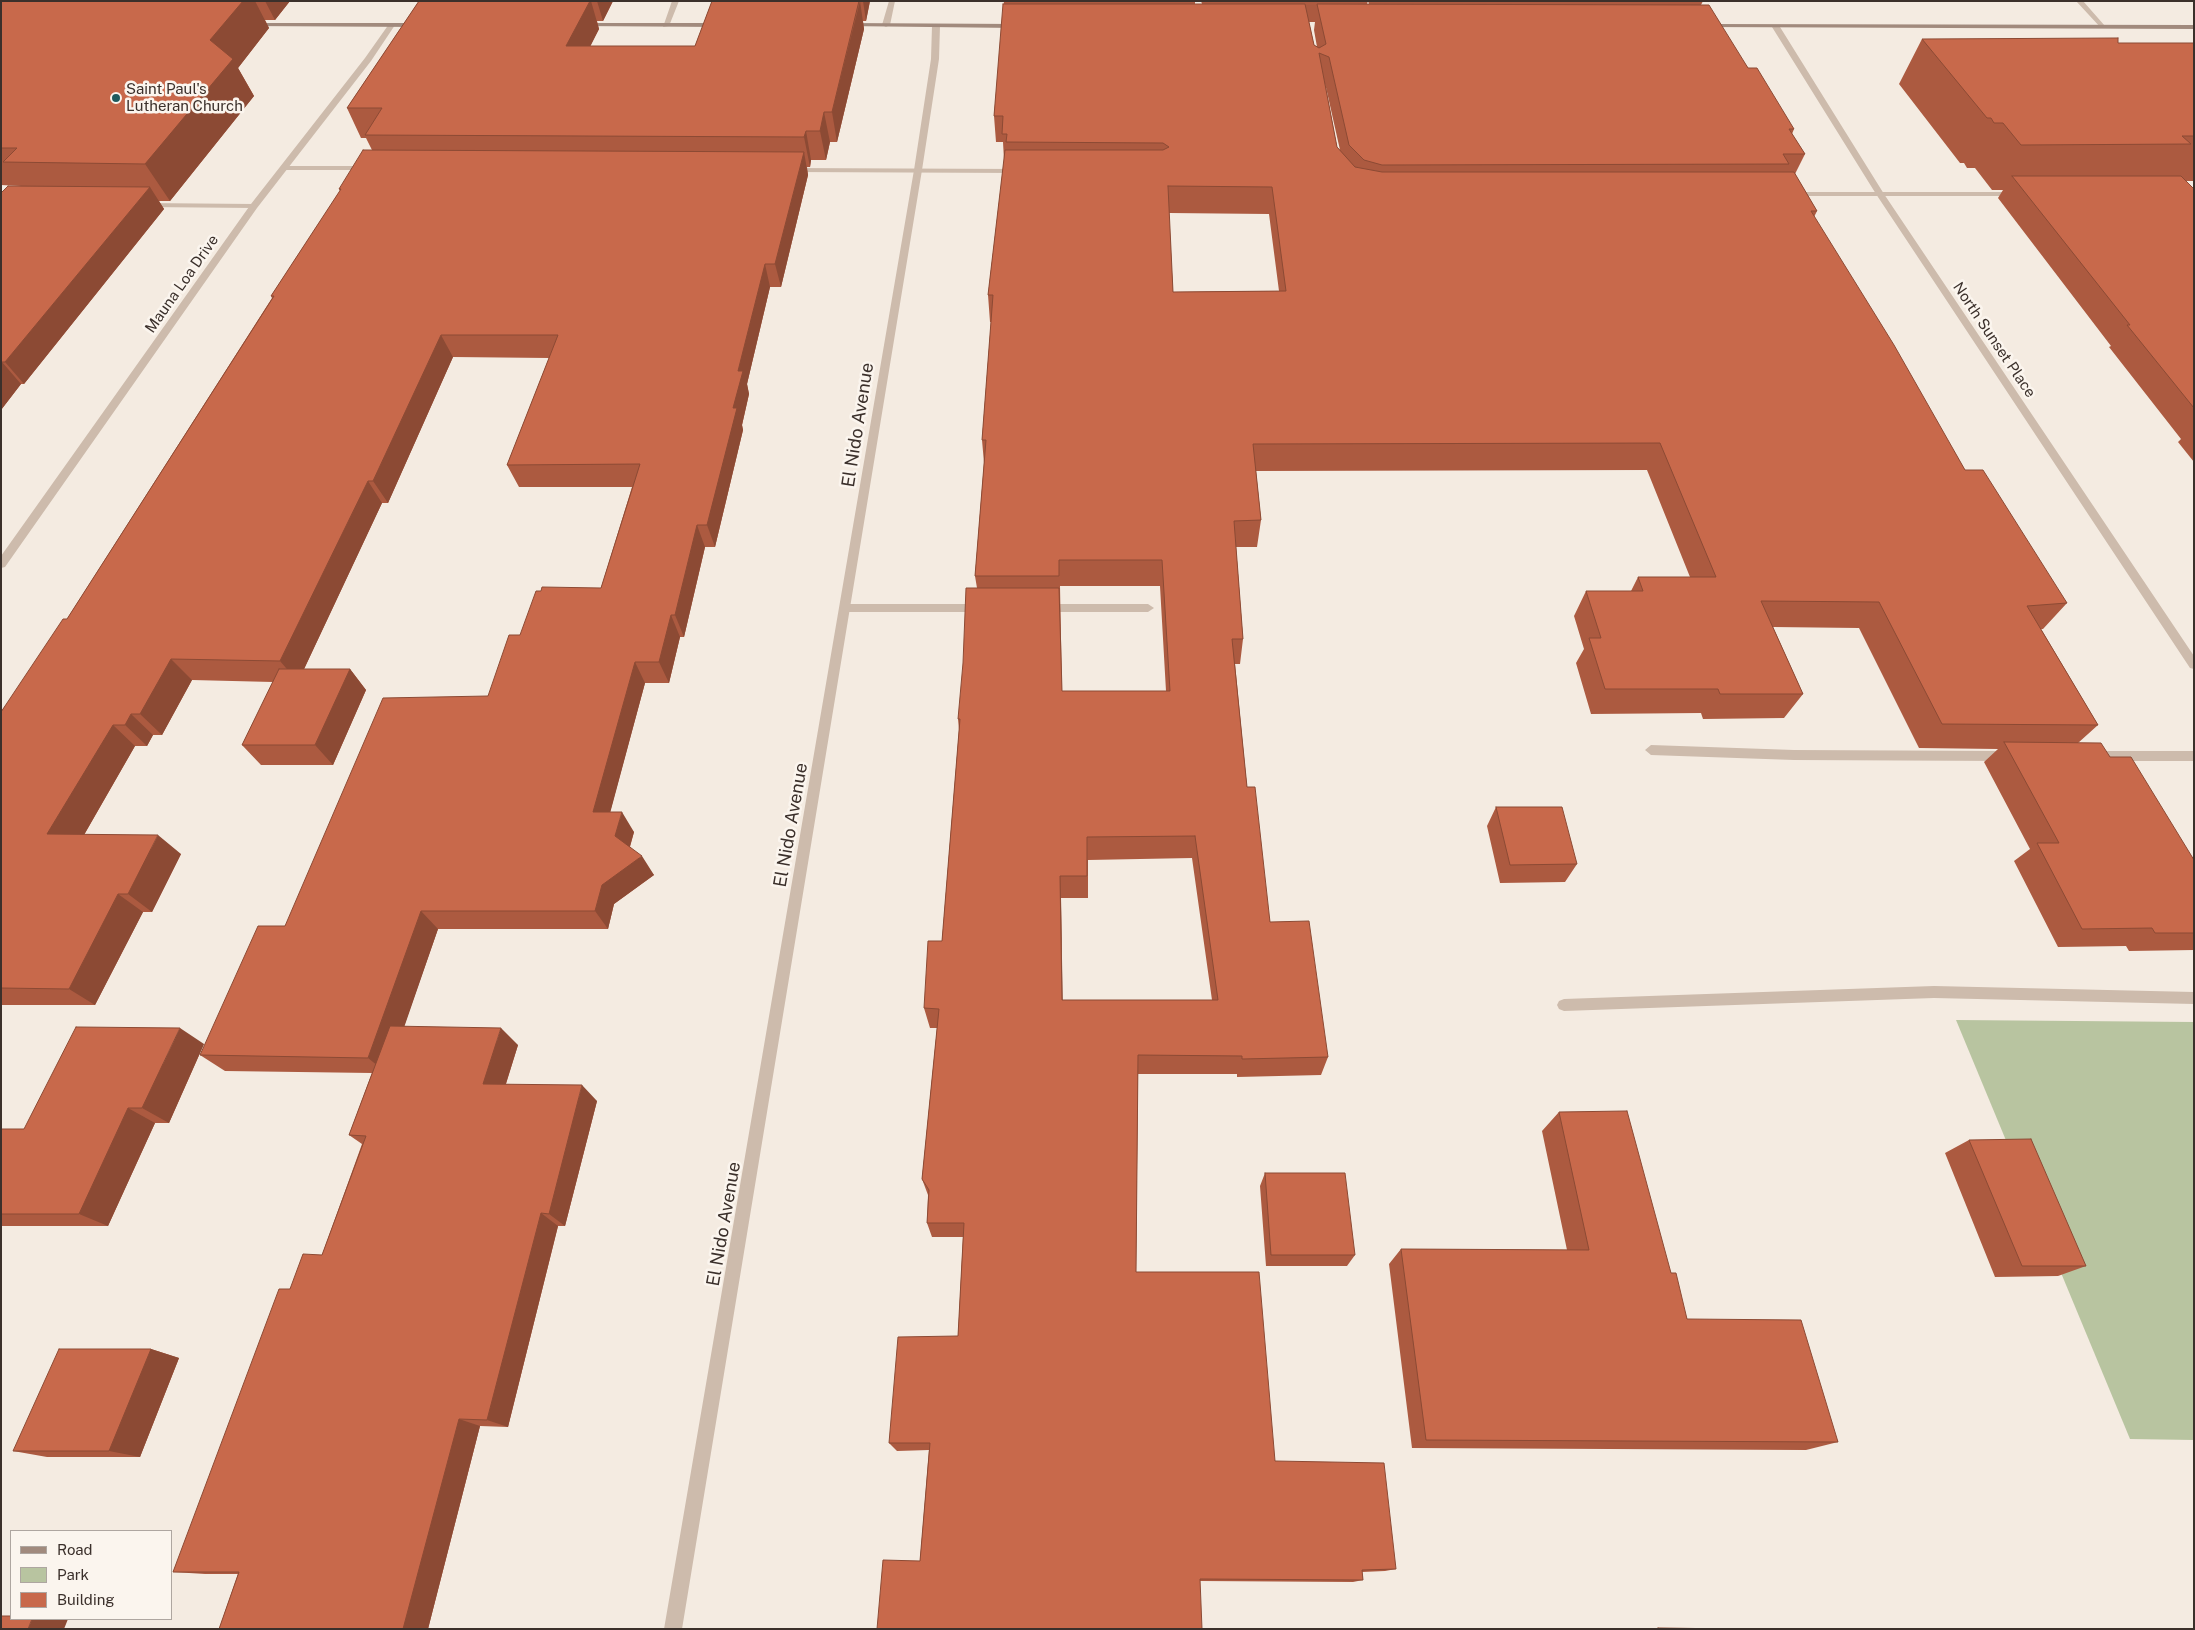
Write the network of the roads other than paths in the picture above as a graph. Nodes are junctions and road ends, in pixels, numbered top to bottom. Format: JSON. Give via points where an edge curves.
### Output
{"nodes":[{"id":1,"x":676,"y":1,"type":"edge"},
{"id":2,"x":892,"y":1,"type":"edge"},
{"id":3,"x":2079,"y":1,"type":"edge"},
{"id":4,"x":244,"y":24,"type":"edge"},
{"id":5,"x":391,"y":25,"type":"junction"},
{"id":6,"x":431,"y":25,"type":"edge"},
{"id":7,"x":570,"y":25,"type":"edge"},
{"id":8,"x":666,"y":26,"type":"junction"},
{"id":9,"x":725,"y":26,"type":"edge"},
{"id":10,"x":839,"y":26,"type":"edge"},
{"id":11,"x":886,"y":26,"type":"junction"},
{"id":12,"x":936,"y":26,"type":"junction"},
{"id":13,"x":1024,"y":26,"type":"edge"},
{"id":14,"x":1697,"y":26,"type":"edge"},
{"id":15,"x":1776,"y":26,"type":"junction"},
{"id":16,"x":2194,"y":26,"type":"edge"},
{"id":17,"x":2103,"y":27,"type":"junction"},
{"id":18,"x":284,"y":168,"type":"junction"},
{"id":19,"x":383,"y":168,"type":"edge"},
{"id":20,"x":780,"y":170,"type":"edge"},
{"id":21,"x":918,"y":170,"type":"junction"},
{"id":22,"x":1025,"y":172,"type":"edge"},
{"id":23,"x":1782,"y":194,"type":"edge"},
{"id":24,"x":1880,"y":194,"type":"junction"},
{"id":25,"x":2027,"y":194,"type":"edge"},
{"id":26,"x":138,"y":205,"type":"edge"},
{"id":27,"x":254,"y":206,"type":"junction"},
{"id":28,"x":1,"y":564,"type":"edge"},
{"id":29,"x":846,"y":608,"type":"junction"},
{"id":30,"x":992,"y":608,"type":"edge"},
{"id":31,"x":1031,"y":608,"type":"edge"},
{"id":32,"x":1148,"y":608,"type":"dead end"},
{"id":33,"x":2194,"y":665,"type":"edge"},
{"id":34,"x":1651,"y":750,"type":"dead end"},
{"id":35,"x":2021,"y":756,"type":"edge"},
{"id":36,"x":2078,"y":756,"type":"edge"},
{"id":37,"x":2194,"y":756,"type":"edge"},
{"id":38,"x":2194,"y":998,"type":"edge"},
{"id":39,"x":1564,"y":1005,"type":"dead end"},
{"id":40,"x":673,"y":1629,"type":"edge"}],
"edges":[{"from":1,"to":8,"type":"street"},
{"from":2,"to":11,"type":"street"},
{"from":3,"to":17,"type":"street"},
{"from":4,"to":5,"type":"main road"},
{"from":5,"to":6,"type":"main road"},
{"from":5,"to":18,"type":"street","name":"Mauna Loa Drive"},
{"from":7,"to":8,"type":"main road"},
{"from":8,"to":9,"type":"main road"},
{"from":10,"to":11,"type":"main road"},
{"from":11,"to":12,"type":"main road"},
{"from":12,"to":13,"type":"main road"},
{"from":12,"to":21,"type":"street","name":"El Nido Avenue","via":[[935,59]]},
{"from":14,"to":15,"type":"main road"},
{"from":15,"to":17,"type":"main road"},
{"from":15,"to":24,"type":"street","name":"North Sunset Place"},
{"from":16,"to":17,"type":"main road"},
{"from":18,"to":19,"type":"street"},
{"from":18,"to":27,"type":"street","name":"Mauna Loa Drive"},
{"from":20,"to":21,"type":"street"},
{"from":21,"to":22,"type":"street"},
{"from":21,"to":29,"type":"street","name":"El Nido Avenue"},
{"from":23,"to":24,"type":"street"},
{"from":24,"to":25,"type":"street"},
{"from":24,"to":33,"type":"street","name":"North Sunset Place"},
{"from":26,"to":27,"type":"street"},
{"from":27,"to":28,"type":"street","name":"Mauna Loa Drive"},
{"from":29,"to":30,"type":"street"},
{"from":29,"to":40,"type":"street","name":"El Nido Avenue"},
{"from":31,"to":32,"type":"street"},
{"from":34,"to":35,"type":"street","via":[[1794,755]]},
{"from":36,"to":37,"type":"street"},
{"from":38,"to":39,"type":"street","via":[[1934,992]]}]}
